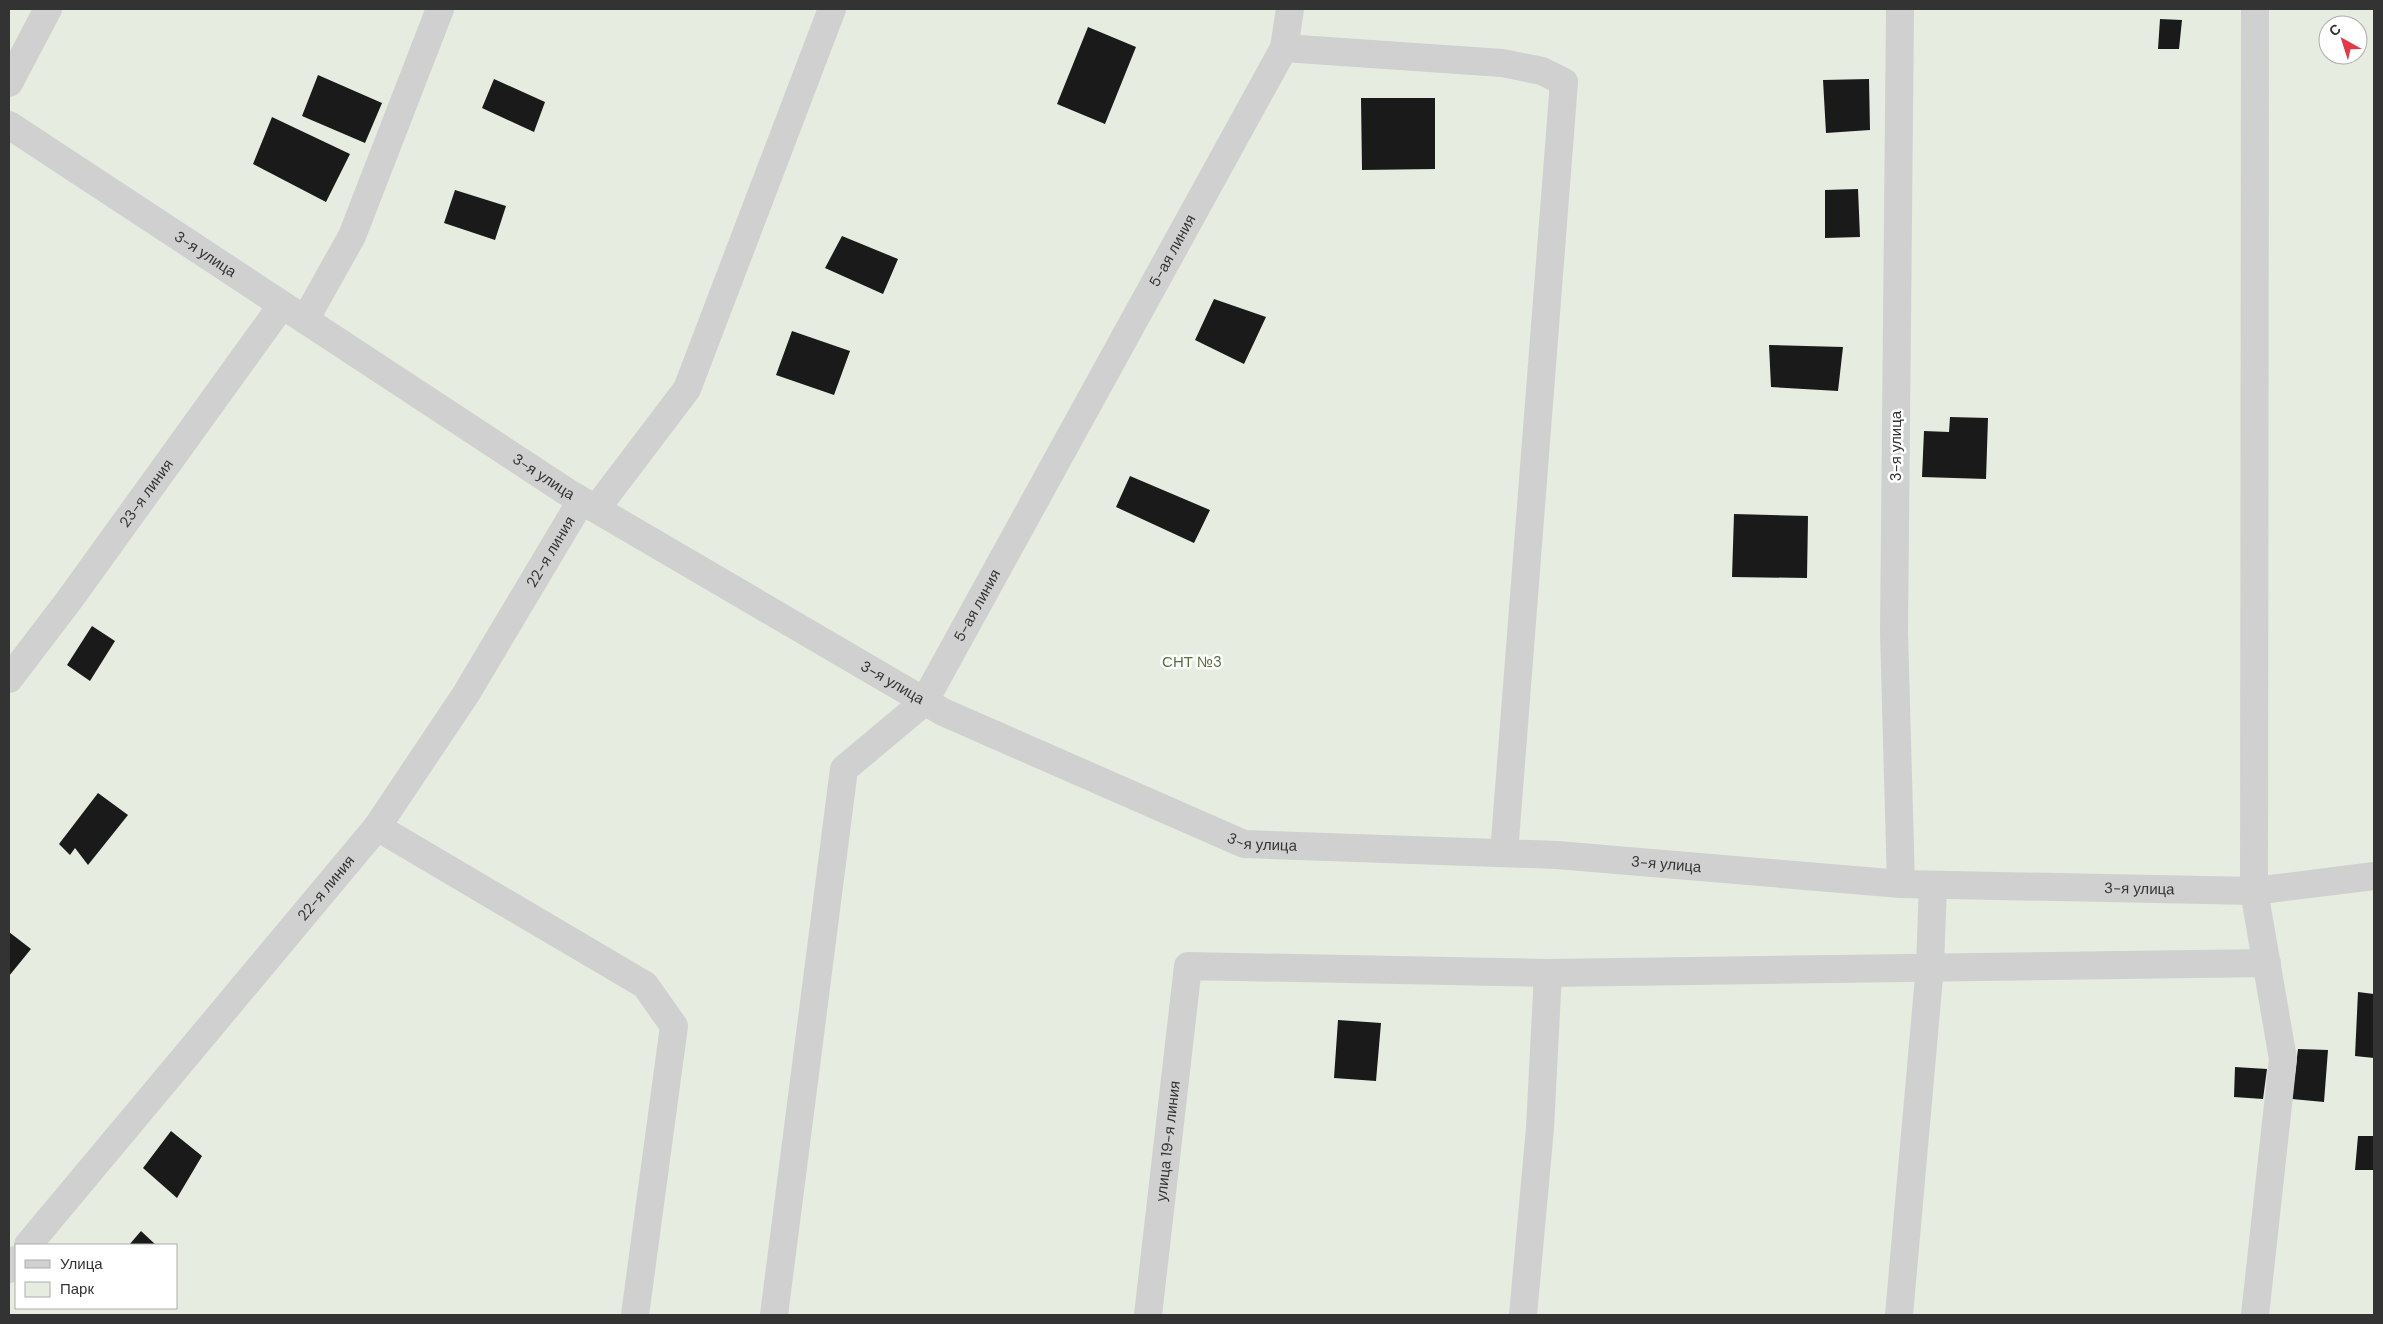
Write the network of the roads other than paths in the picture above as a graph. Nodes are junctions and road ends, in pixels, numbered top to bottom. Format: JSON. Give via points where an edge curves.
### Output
{"nodes":[{"id":1,"x":48,"y":9,"type":"edge"},
{"id":2,"x":440,"y":9,"type":"edge"},
{"id":3,"x":832,"y":9,"type":"edge"},
{"id":4,"x":1290,"y":9,"type":"edge"},
{"id":5,"x":1900,"y":9,"type":"edge"},
{"id":6,"x":2255,"y":9,"type":"edge"},
{"id":7,"x":1284,"y":48,"type":"junction"},
{"id":8,"x":9,"y":83,"type":"edge"},
{"id":9,"x":9,"y":125,"type":"edge"},
{"id":10,"x":282,"y":305,"type":"junction"},
{"id":11,"x":305,"y":320,"type":"junction"},
{"id":12,"x":588,"y":505,"type":"junction"},
{"id":13,"x":9,"y":679,"type":"edge"},
{"id":14,"x":924,"y":702,"type":"junction"},
{"id":15,"x":376,"y":827,"type":"junction"},
{"id":16,"x":1504,"y":852,"type":"junction"},
{"id":17,"x":2374,"y":876,"type":"edge"},
{"id":18,"x":1902,"y":884,"type":"junction"},
{"id":19,"x":1933,"y":885,"type":"junction"},
{"id":20,"x":2254,"y":891,"type":"junction"},
{"id":21,"x":2267,"y":963,"type":"junction"},
{"id":22,"x":1930,"y":966,"type":"junction"},
{"id":23,"x":1548,"y":972,"type":"junction"},
{"id":24,"x":29,"y":1244,"type":"edge"},
{"id":25,"x":635,"y":1315,"type":"edge"},
{"id":26,"x":774,"y":1315,"type":"edge"},
{"id":27,"x":1148,"y":1315,"type":"edge"},
{"id":28,"x":1523,"y":1315,"type":"edge"},
{"id":29,"x":1899,"y":1315,"type":"edge"},
{"id":30,"x":2255,"y":1315,"type":"edge"}],
"edges":[{"from":1,"to":8,"type":"street"},
{"from":2,"to":11,"type":"street","via":[[352,236]]},
{"from":3,"to":12,"type":"street","name":"22-я линия","via":[[687,389]]},
{"from":4,"to":7,"type":"street"},
{"from":5,"to":18,"type":"street","name":"3-я улица","via":[[1894,632]]},
{"from":6,"to":20,"type":"street"},
{"from":7,"to":14,"type":"street","name":"5-ая линия"},
{"from":7,"to":16,"type":"street","via":[[1502,63],[1542,71],[1564,82]]},
{"from":9,"to":10,"type":"street","name":"3-я улица"},
{"from":10,"to":11,"type":"street","name":"3-я улица"},
{"from":10,"to":13,"type":"street","name":"23-я линия","via":[[70,600]]},
{"from":11,"to":12,"type":"street","name":"3-я улица"},
{"from":12,"to":14,"type":"street","name":"3-я улица"},
{"from":12,"to":15,"type":"street","name":"22-я линия"},
{"from":14,"to":16,"type":"street","name":"3-я улица","via":[[1244,844]]},
{"from":14,"to":26,"type":"street","via":[[844,770]]},
{"from":15,"to":24,"type":"street","name":"22-я линия"},
{"from":15,"to":25,"type":"street","via":[[645,985],[674,1026]]},
{"from":16,"to":18,"type":"street","name":"3-я улица"},
{"from":17,"to":20,"type":"street","name":"3-я улица"},
{"from":18,"to":19,"type":"street","name":"3-я улица"},
{"from":19,"to":20,"type":"street","name":"3-я улица"},
{"from":19,"to":22,"type":"street"},
{"from":20,"to":21,"type":"street"},
{"from":21,"to":22,"type":"street"},
{"from":21,"to":30,"type":"street","via":[[2283,1060]]},
{"from":22,"to":23,"type":"street"},
{"from":22,"to":29,"type":"street"},
{"from":23,"to":27,"type":"street","name":"улица 19-я линия","via":[[1188,966]]},
{"from":23,"to":28,"type":"street","via":[[1540,1128]]}]}
